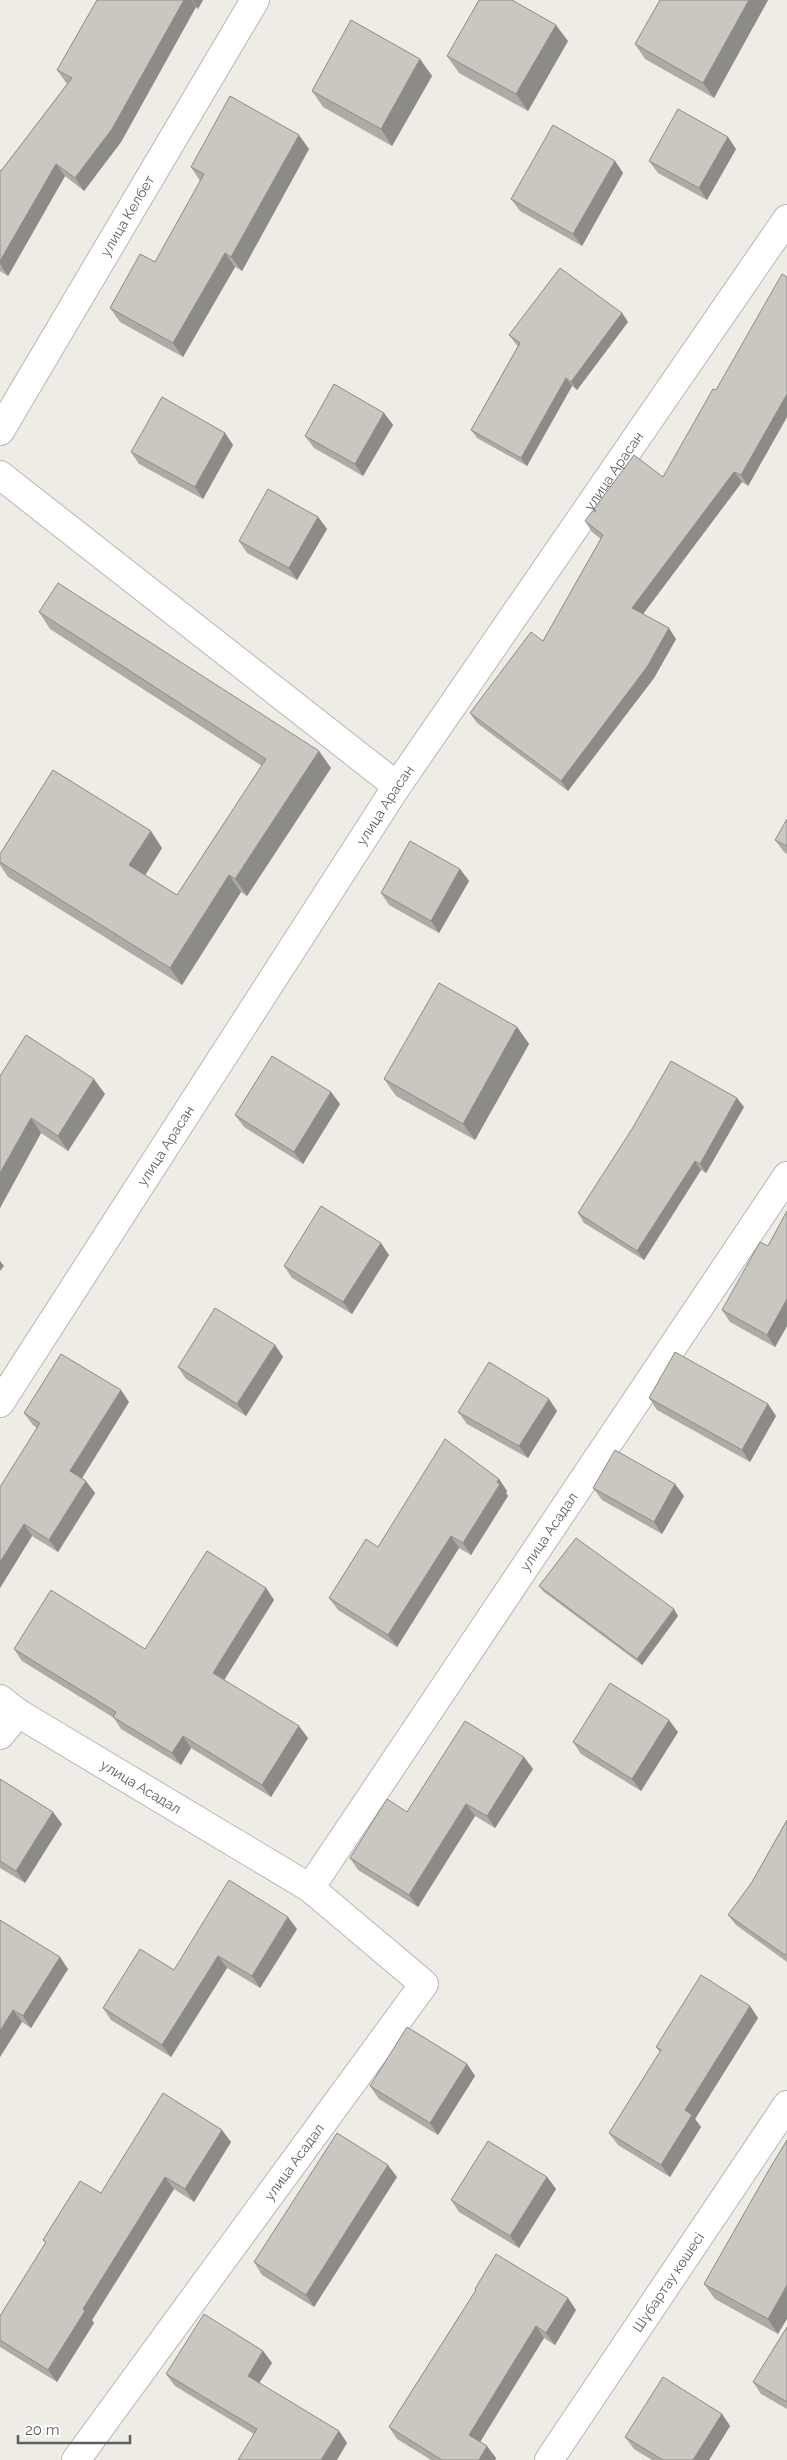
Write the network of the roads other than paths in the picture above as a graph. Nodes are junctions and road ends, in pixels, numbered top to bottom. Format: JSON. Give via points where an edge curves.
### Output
{"nodes":[{"id":1,"x":255,"y":0,"type":"edge"},
{"id":2,"x":787,"y":219,"type":"edge"},
{"id":3,"x":0,"y":431,"type":"edge"},
{"id":4,"x":0,"y":475,"type":"edge"},
{"id":5,"x":397,"y":786,"type":"junction"},
{"id":6,"x":787,"y":1176,"type":"edge"},
{"id":7,"x":0,"y":1403,"type":"edge"},
{"id":8,"x":9,"y":1706,"type":"edge"},
{"id":9,"x":0,"y":1735,"type":"edge"},
{"id":10,"x":310,"y":1888,"type":"junction"},
{"id":11,"x":787,"y":2105,"type":"edge"},
{"id":12,"x":76,"y":2460,"type":"edge"},
{"id":13,"x":549,"y":2460,"type":"edge"}],
"edges":[{"from":1,"to":3,"type":"street","name":"улица Келбет"},
{"from":2,"to":5,"type":"street","name":"улица Арасан"},
{"from":4,"to":5,"type":"street"},
{"from":5,"to":7,"type":"street","name":"улица Арасан"},
{"from":6,"to":10,"type":"street","name":"улица Асадал"},
{"from":8,"to":9,"type":"street"},
{"from":8,"to":10,"type":"street","name":"улица Асадал"},
{"from":10,"to":12,"type":"street","name":"улица Асадал","via":[[424,1984]]},
{"from":11,"to":13,"type":"street","name":"Шұбартау көшесі"}]}
